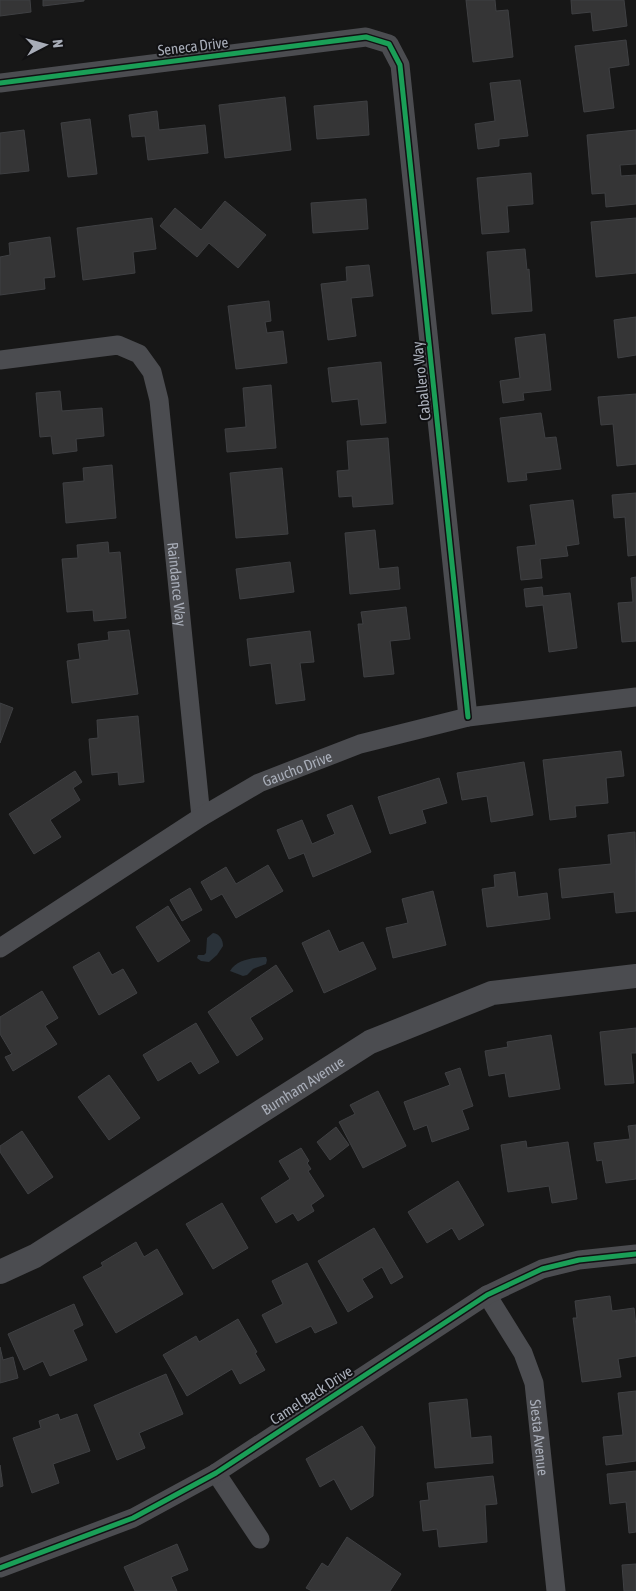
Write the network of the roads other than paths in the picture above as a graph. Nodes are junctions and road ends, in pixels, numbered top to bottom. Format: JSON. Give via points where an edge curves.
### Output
{"nodes":[{"id":1,"x":389,"y":44,"type":"joint"},
{"id":2,"x":0,"y":83,"type":"edge"},
{"id":3,"x":0,"y":360,"type":"edge"},
{"id":4,"x":636,"y":697,"type":"edge"},
{"id":5,"x":468,"y":717,"type":"junction"},
{"id":6,"x":201,"y":817,"type":"junction"},
{"id":7,"x":0,"y":948,"type":"edge"},
{"id":8,"x":636,"y":976,"type":"edge"},
{"id":9,"x":636,"y":1254,"type":"edge"},
{"id":10,"x":0,"y":1272,"type":"edge"},
{"id":11,"x":487,"y":1295,"type":"junction"},
{"id":12,"x":216,"y":1473,"type":"junction"},
{"id":13,"x":260,"y":1539,"type":"dead end"},
{"id":14,"x":0,"y":1568,"type":"edge"},
{"id":15,"x":556,"y":1591,"type":"edge"}],
"edges":[{"from":1,"to":2,"type":"street","name":"Seneca Drive","via":[[366,37]]},
{"from":1,"to":5,"type":"street","name":"Caballero Way","via":[[400,65]]},
{"from":3,"to":6,"type":"street","name":"Raindance Way","via":[[118,346],[139,354],[152,372],[159,400]]},
{"from":4,"to":5,"type":"street","name":"Gaucho Drive"},
{"from":5,"to":6,"type":"street","name":"Gaucho Drive","via":[[360,744],[259,783]]},
{"from":6,"to":7,"type":"street","name":"Gaucho Drive"},
{"from":8,"to":10,"type":"street","name":"Burnham Avenue","via":[[492,993],[370,1042],[35,1256]]},
{"from":9,"to":11,"type":"street","name":"Camel Back Drive","via":[[579,1260],[542,1269]]},
{"from":11,"to":12,"type":"street","name":"Camel Back Drive"},
{"from":11,"to":15,"type":"street","name":"Siesta Avenue","via":[[523,1353],[534,1383]]},
{"from":12,"to":13,"type":"street"},
{"from":12,"to":14,"type":"street","name":"Camel Back Drive","via":[[133,1518]]}]}
